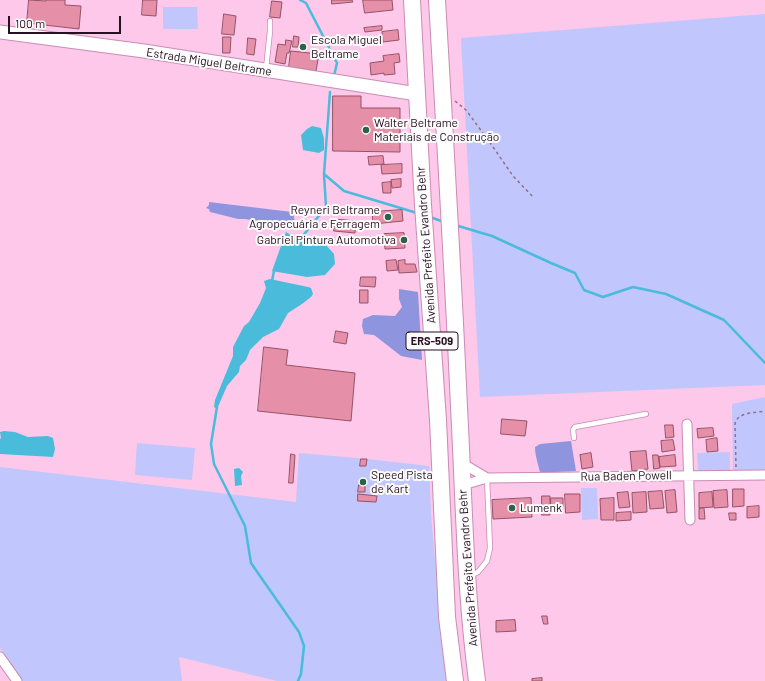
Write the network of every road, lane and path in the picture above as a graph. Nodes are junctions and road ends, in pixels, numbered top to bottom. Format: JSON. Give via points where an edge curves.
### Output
{"nodes":[{"id":1,"x":412,"y":0,"type":"edge"},
{"id":2,"x":437,"y":0,"type":"edge"},
{"id":3,"x":270,"y":21,"type":"dead end"},
{"id":4,"x":0,"y":32,"type":"edge"},
{"id":5,"x":265,"y":71,"type":"junction"},
{"id":6,"x":417,"y":94,"type":"junction"},
{"id":7,"x":443,"y":101,"type":"junction"},
{"id":8,"x":534,"y":198,"type":"dead end"},
{"id":9,"x":765,"y":411,"type":"edge"},
{"id":10,"x":646,"y":414,"type":"dead end"},
{"id":11,"x":438,"y":420,"type":"junction"},
{"id":12,"x":687,"y":424,"type":"dead end"},
{"id":13,"x":574,"y":438,"type":"dead end"},
{"id":14,"x":462,"y":463,"type":"junction"},
{"id":15,"x":738,"y":469,"type":"dead end"},
{"id":16,"x":765,"y":474,"type":"edge"},
{"id":17,"x":689,"y":476,"type":"junction"},
{"id":18,"x":487,"y":478,"type":"junction"},
{"id":19,"x":463,"y":485,"type":"junction"},
{"id":20,"x":690,"y":520,"type":"dead end"},
{"id":21,"x":467,"y":586,"type":"junction"},
{"id":22,"x":447,"y":617,"type":"junction"},
{"id":23,"x":0,"y":657,"type":"edge"},
{"id":24,"x":17,"y":681,"type":"edge"},
{"id":25,"x":455,"y":681,"type":"edge"},
{"id":26,"x":467,"y":681,"type":"edge"},
{"id":27,"x":477,"y":681,"type":"edge"}],
"edges":[{"from":1,"to":6,"type":"highway","name":"Avenida Prefeito Evandro Behr","number":"ERS-509"},
{"from":2,"to":7,"type":"highway","name":"Avenida Prefeito Evandro Behr","number":"ERS-509"},
{"from":3,"to":5,"type":"lane"},
{"from":4,"to":5,"type":"street","name":"Estrada Miguel Beltrame","via":[[144,51]]},
{"from":5,"to":6,"type":"street","name":"Estrada Miguel Beltrame"},
{"from":6,"to":11,"type":"highway","name":"Avenida Prefeito Evandro Behr","number":"ERS-509"},
{"from":7,"to":8,"type":"path","via":[[454,101],[466,110],[513,176]]},
{"from":7,"to":14,"type":"highway","name":"Avenida Prefeito Evandro Behr","number":"ERS-509"},
{"from":9,"to":15,"type":"path","via":[[740,416],[735,420]]},
{"from":10,"to":13,"type":"lane","via":[[575,427]]},
{"from":11,"to":21,"type":"highway","via":[[450,480],[456,580],[462,593]]},
{"from":11,"to":22,"type":"highway","name":"Avenida Prefeito Evandro Behr","number":"ERS-509"},
{"from":12,"to":17,"type":"street"},
{"from":14,"to":18,"type":"street"},
{"from":14,"to":19,"type":"highway","name":"Avenida Prefeito Evandro Behr","number":"ERS-509"},
{"from":16,"to":17,"type":"street","name":"Rua Baden Powell"},
{"from":17,"to":18,"type":"street","name":"Rua Baden Powell"},
{"from":17,"to":20,"type":"street"},
{"from":18,"to":19,"type":"street","name":"Rua Baden Powell"},
{"from":18,"to":21,"type":"lane","via":[[490,548],[487,561]]},
{"from":19,"to":21,"type":"highway","name":"Avenida Prefeito Evandro Behr","number":"ERS-509"},
{"from":21,"to":27,"type":"highway","name":"Avenida Prefeito Evandro Behr","number":"ERS-509"},
{"from":22,"to":25,"type":"highway","name":"Avenida Prefeito Evandro Behr","number":"ERS-509"},
{"from":22,"to":26,"type":"highway","via":[[459,625]]},
{"from":23,"to":24,"type":"street"}]}
